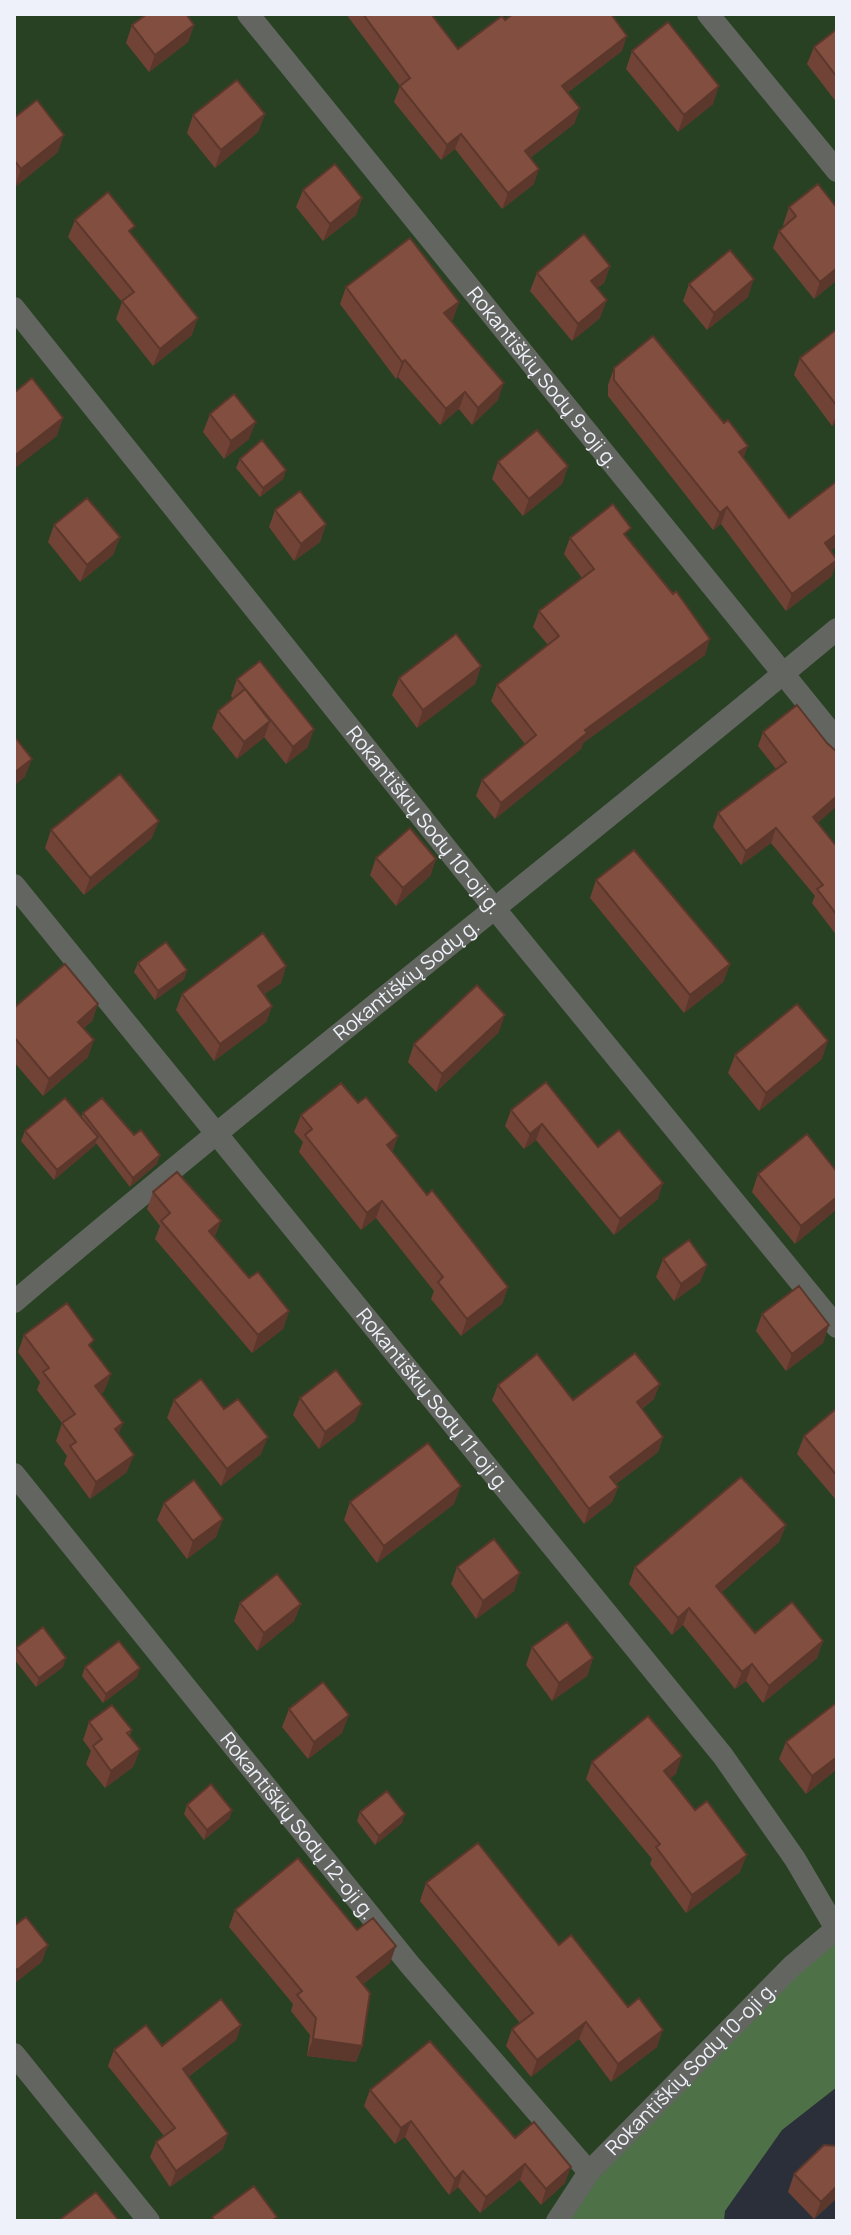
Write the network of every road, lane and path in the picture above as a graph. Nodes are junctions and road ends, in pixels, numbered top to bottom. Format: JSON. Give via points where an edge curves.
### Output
{"nodes":[{"id":1,"x":248,"y":14,"type":"edge"},
{"id":2,"x":708,"y":14,"type":"edge"},
{"id":3,"x":837,"y":171,"type":"edge"},
{"id":4,"x":14,"y":308,"type":"edge"},
{"id":5,"x":837,"y":629,"type":"edge"},
{"id":6,"x":784,"y":673,"type":"junction"},
{"id":7,"x":837,"y":740,"type":"edge"},
{"id":8,"x":14,"y":885,"type":"edge"},
{"id":9,"x":495,"y":909,"type":"junction"},
{"id":10,"x":213,"y":1133,"type":"junction"},
{"id":11,"x":14,"y":1302,"type":"edge"},
{"id":12,"x":837,"y":1327,"type":"edge"},
{"id":13,"x":14,"y":1474,"type":"edge"},
{"id":14,"x":837,"y":1928,"type":"edge"},
{"id":15,"x":14,"y":2054,"type":"edge"},
{"id":16,"x":589,"y":2172,"type":"junction"},
{"id":17,"x":149,"y":2221,"type":"edge"},
{"id":18,"x":557,"y":2221,"type":"edge"}],
"edges":[{"from":1,"to":6,"type":"street","name":"Rokantiškių Sodų 9-oji g."},
{"from":2,"to":3,"type":"street"},
{"from":4,"to":9,"type":"street","name":"Rokantiškių Sodų 10-oji g."},
{"from":5,"to":6,"type":"street","name":"Rokantiškių Sodų g."},
{"from":6,"to":7,"type":"street","name":"Rokantiškių Sodų 9-oji g."},
{"from":6,"to":9,"type":"street","name":"Rokantiškių Sodų g."},
{"from":8,"to":10,"type":"street","name":"Rokantiškių Sodų 11-oji g."},
{"from":9,"to":10,"type":"street","name":"Rokantiškių Sodų g."},
{"from":9,"to":12,"type":"street","name":"Rokantiškių Sodų 10-oji g."},
{"from":10,"to":11,"type":"street","name":"Rokantiškių Sodų g."},
{"from":10,"to":14,"type":"street","name":"Rokantiškių Sodų 11-oji g.","via":[[723,1756]]},
{"from":13,"to":16,"type":"street","name":"Rokantiškių Sodų 12-oji g.","via":[[410,1965]]},
{"from":14,"to":16,"type":"street","name":"Rokantiškių Sodų 10-oji g.","via":[[792,1966]]},
{"from":15,"to":17,"type":"street"},
{"from":16,"to":18,"type":"street","name":"Rokantiškių Sodų 10-oji g."}]}
